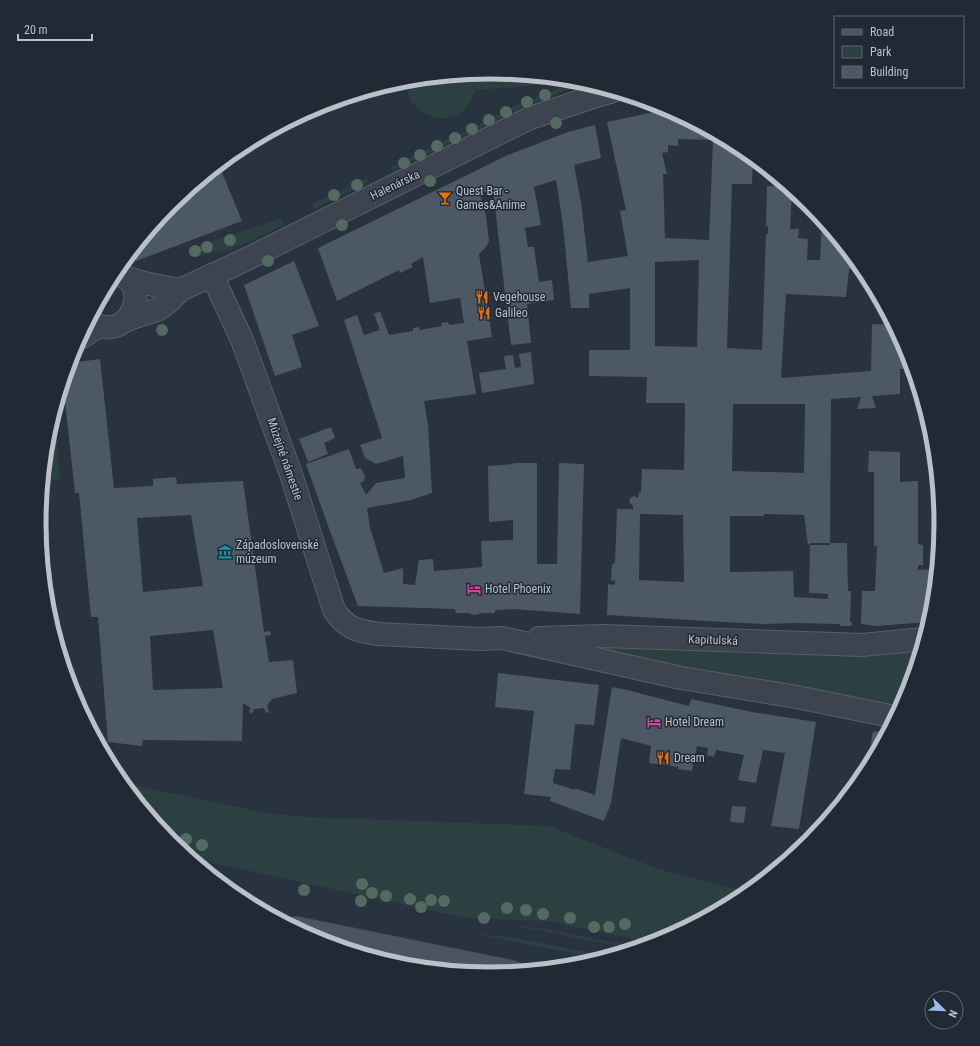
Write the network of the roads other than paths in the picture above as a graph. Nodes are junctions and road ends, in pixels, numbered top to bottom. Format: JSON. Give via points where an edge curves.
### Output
{"nodes":[{"id":1,"x":604,"y":94,"type":"edge"},
{"id":2,"x":122,"y":274,"type":"edge"},
{"id":3,"x":122,"y":275,"type":"edge"},
{"id":4,"x":212,"y":275,"type":"junction"},
{"id":5,"x":180,"y":290,"type":"junction"},
{"id":6,"x":126,"y":320,"type":"junction"},
{"id":7,"x":95,"y":323,"type":"edge"},
{"id":8,"x":365,"y":632,"type":"joint"},
{"id":9,"x":502,"y":638,"type":"junction"},
{"id":10,"x":919,"y":640,"type":"edge"},
{"id":11,"x":889,"y":716,"type":"edge"},
{"id":12,"x":320,"y":933,"type":"edge"},
{"id":13,"x":487,"y":967,"type":"edge"}],
"edges":[{"from":1,"to":4,"type":"street","name":"Halenárska","via":[[530,118]]},
{"from":2,"to":5,"type":"street","via":[[148,284]]},
{"from":3,"to":6,"type":"street","via":[[131,284],[135,293],[134,308]]},
{"from":4,"to":5,"type":"street","name":"Halenárska"},
{"from":4,"to":8,"type":"street","name":"Múzejné námestie","via":[[242,340],[291,474],[334,610],[343,623]]},
{"from":5,"to":6,"type":"street","name":"Halenárska","via":[[159,309]]},
{"from":6,"to":7,"type":"street","name":"Halenárska","via":[[109,327]]},
{"from":8,"to":9,"type":"street","name":"Kapitulská"},
{"from":9,"to":10,"type":"street","name":"Kapitulská","via":[[603,636],[862,645]]},
{"from":9,"to":11,"type":"street","name":"Kapitulská","via":[[681,678],[790,695]]},
{"from":12,"to":13,"type":"street"}]}
